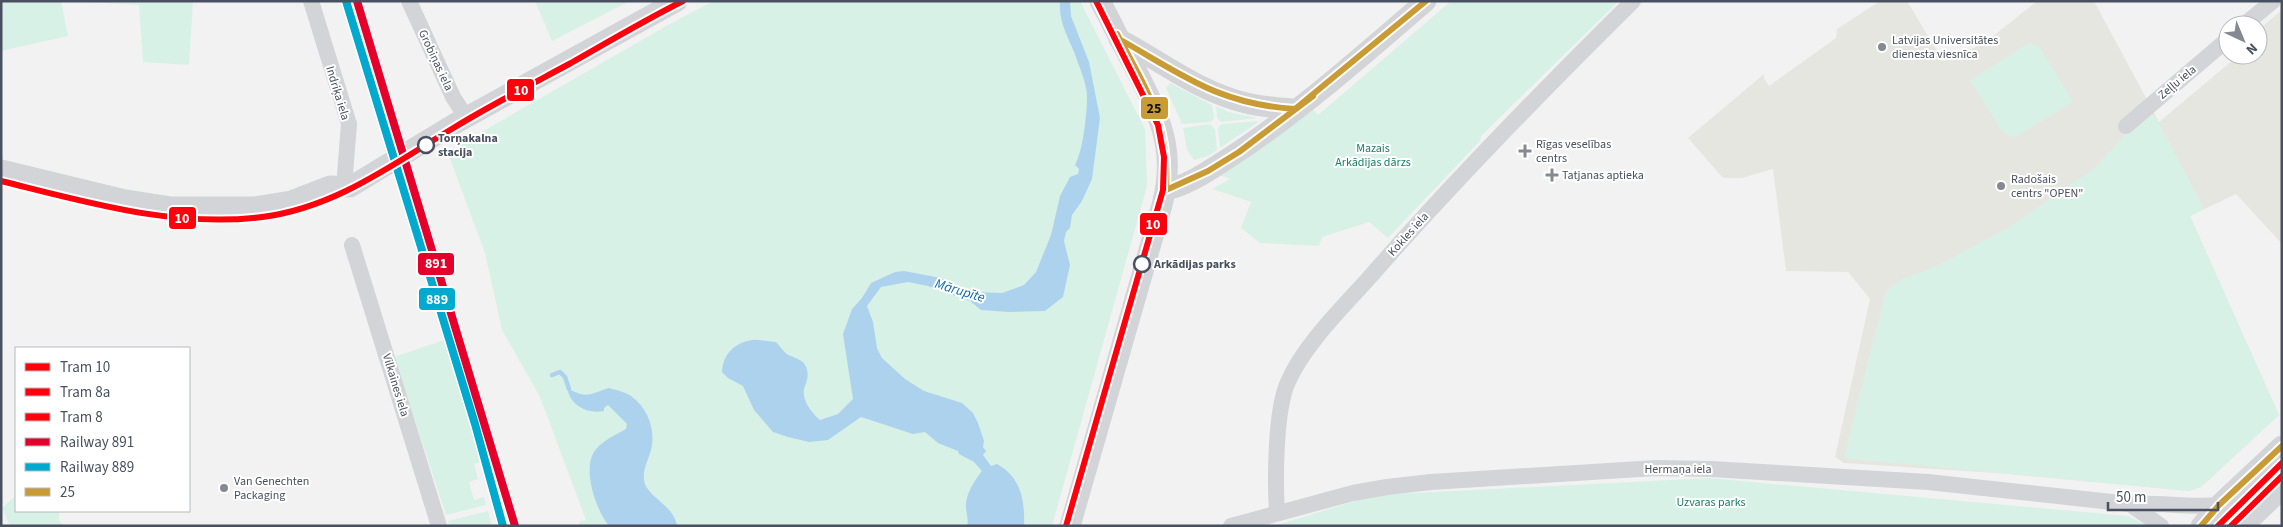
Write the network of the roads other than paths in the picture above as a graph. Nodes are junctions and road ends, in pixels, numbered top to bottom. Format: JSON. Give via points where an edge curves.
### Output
{"nodes":[{"id":1,"x":311,"y":1,"type":"edge"},
{"id":2,"x":409,"y":1,"type":"edge"},
{"id":3,"x":677,"y":1,"type":"edge"},
{"id":4,"x":1100,"y":1,"type":"edge"},
{"id":5,"x":1426,"y":1,"type":"edge"},
{"id":6,"x":1632,"y":1,"type":"edge"},
{"id":7,"x":2273,"y":1,"type":"edge"},
{"id":8,"x":2256,"y":15,"type":"edge"},
{"id":9,"x":1119,"y":39,"type":"junction"},
{"id":10,"x":2218,"y":48,"type":"edge"},
{"id":11,"x":1295,"y":109,"type":"junction"},
{"id":12,"x":461,"y":120,"type":"junction"},
{"id":13,"x":2126,"y":126,"type":"dead end"},
{"id":14,"x":1,"y":170,"type":"edge"},
{"id":15,"x":353,"y":185,"type":"junction"},
{"id":16,"x":1166,"y":190,"type":"junction"},
{"id":17,"x":352,"y":245,"type":"dead end"},
{"id":18,"x":2282,"y":446,"type":"edge"},
{"id":19,"x":2282,"y":489,"type":"edge"},
{"id":20,"x":2130,"y":504,"type":"junction"},
{"id":21,"x":2219,"y":505,"type":"junction"},
{"id":22,"x":1277,"y":513,"type":"junction"},
{"id":23,"x":439,"y":526,"type":"edge"},
{"id":24,"x":1070,"y":526,"type":"edge"},
{"id":25,"x":1231,"y":526,"type":"edge"},
{"id":26,"x":2161,"y":526,"type":"edge"},
{"id":27,"x":2201,"y":526,"type":"edge"},
{"id":28,"x":2244,"y":526,"type":"edge"}],
"edges":[{"from":1,"to":15,"type":"street","name":"Indriķa iela","via":[[348,124],[345,174]]},
{"from":2,"to":12,"type":"street","name":"Grobiņas iela"},
{"from":3,"to":12,"type":"street"},
{"from":4,"to":9,"type":"street"},
{"from":5,"to":11,"type":"street"},
{"from":6,"to":22,"type":"street","name":"Kokles iela","via":[[1416,223],[1296,366],[1285,388],[1279,413]]},
{"from":7,"to":8,"type":"street"},
{"from":9,"to":11,"type":"street","via":[[1217,94],[1245,103]]},
{"from":9,"to":16,"type":"street","via":[[1158,113],[1164,132],[1169,168]]},
{"from":10,"to":13,"type":"street","name":"Zeļļu iela"},
{"from":11,"to":16,"type":"street","via":[[1266,133],[1212,168]]},
{"from":12,"to":15,"type":"street"},
{"from":14,"to":15,"type":"street","via":[[170,208],[255,207],[291,201],[330,186]]},
{"from":16,"to":24,"type":"street"},
{"from":17,"to":23,"type":"street","name":"Vilkaines iela"},
{"from":18,"to":21,"type":"street"},
{"from":19,"to":28,"type":"street"},
{"from":20,"to":21,"type":"street","name":"Hermaņa iela"},
{"from":20,"to":22,"type":"street","name":"Hermaņa iela","via":[[1928,482],[1711,468],[1656,468],[1431,482],[1353,493]]},
{"from":20,"to":26,"type":"street","name":"Hermaņa iela"},
{"from":21,"to":27,"type":"street"},
{"from":22,"to":25,"type":"street","name":"Hermaņa iela"}]}
